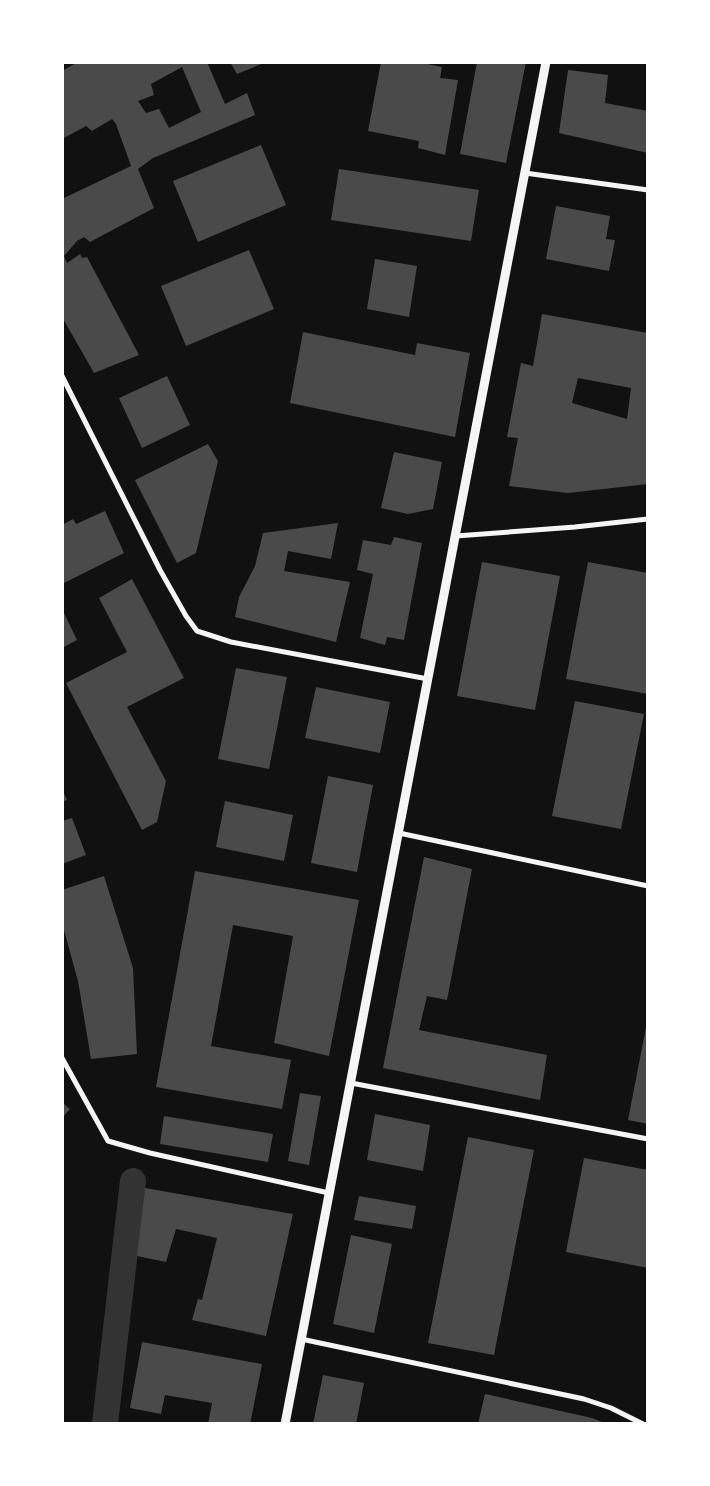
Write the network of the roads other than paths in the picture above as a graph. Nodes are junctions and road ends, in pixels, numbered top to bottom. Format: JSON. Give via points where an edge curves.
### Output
{"nodes":[{"id":1,"x":546,"y":62,"type":"edge"},
{"id":2,"x":525,"y":173,"type":"junction"},
{"id":3,"x":648,"y":190,"type":"edge"},
{"id":4,"x":62,"y":376,"type":"edge"},
{"id":5,"x":648,"y":519,"type":"edge"},
{"id":6,"x":456,"y":536,"type":"junction"},
{"id":7,"x":428,"y":679,"type":"junction"},
{"id":8,"x":399,"y":833,"type":"junction"},
{"id":9,"x":648,"y":886,"type":"edge"},
{"id":10,"x":62,"y":1058,"type":"edge"},
{"id":11,"x":351,"y":1083,"type":"junction"},
{"id":12,"x":648,"y":1139,"type":"edge"},
{"id":13,"x":330,"y":1193,"type":"junction"},
{"id":14,"x":301,"y":1339,"type":"junction"},
{"id":15,"x":285,"y":1424,"type":"edge"},
{"id":16,"x":643,"y":1424,"type":"edge"}],
"edges":[{"from":1,"to":2,"type":"street"},
{"from":2,"to":3,"type":"street"},
{"from":2,"to":6,"type":"street"},
{"from":4,"to":7,"type":"street","via":[[160,570],[197,631],[231,642]]},
{"from":5,"to":6,"type":"street"},
{"from":6,"to":7,"type":"street"},
{"from":7,"to":8,"type":"street"},
{"from":8,"to":9,"type":"street"},
{"from":8,"to":11,"type":"street"},
{"from":10,"to":13,"type":"street","via":[[108,1141]]},
{"from":11,"to":12,"type":"street"},
{"from":11,"to":13,"type":"street"},
{"from":13,"to":14,"type":"street"},
{"from":14,"to":15,"type":"street"},
{"from":14,"to":16,"type":"street","via":[[584,1399]]}]}
